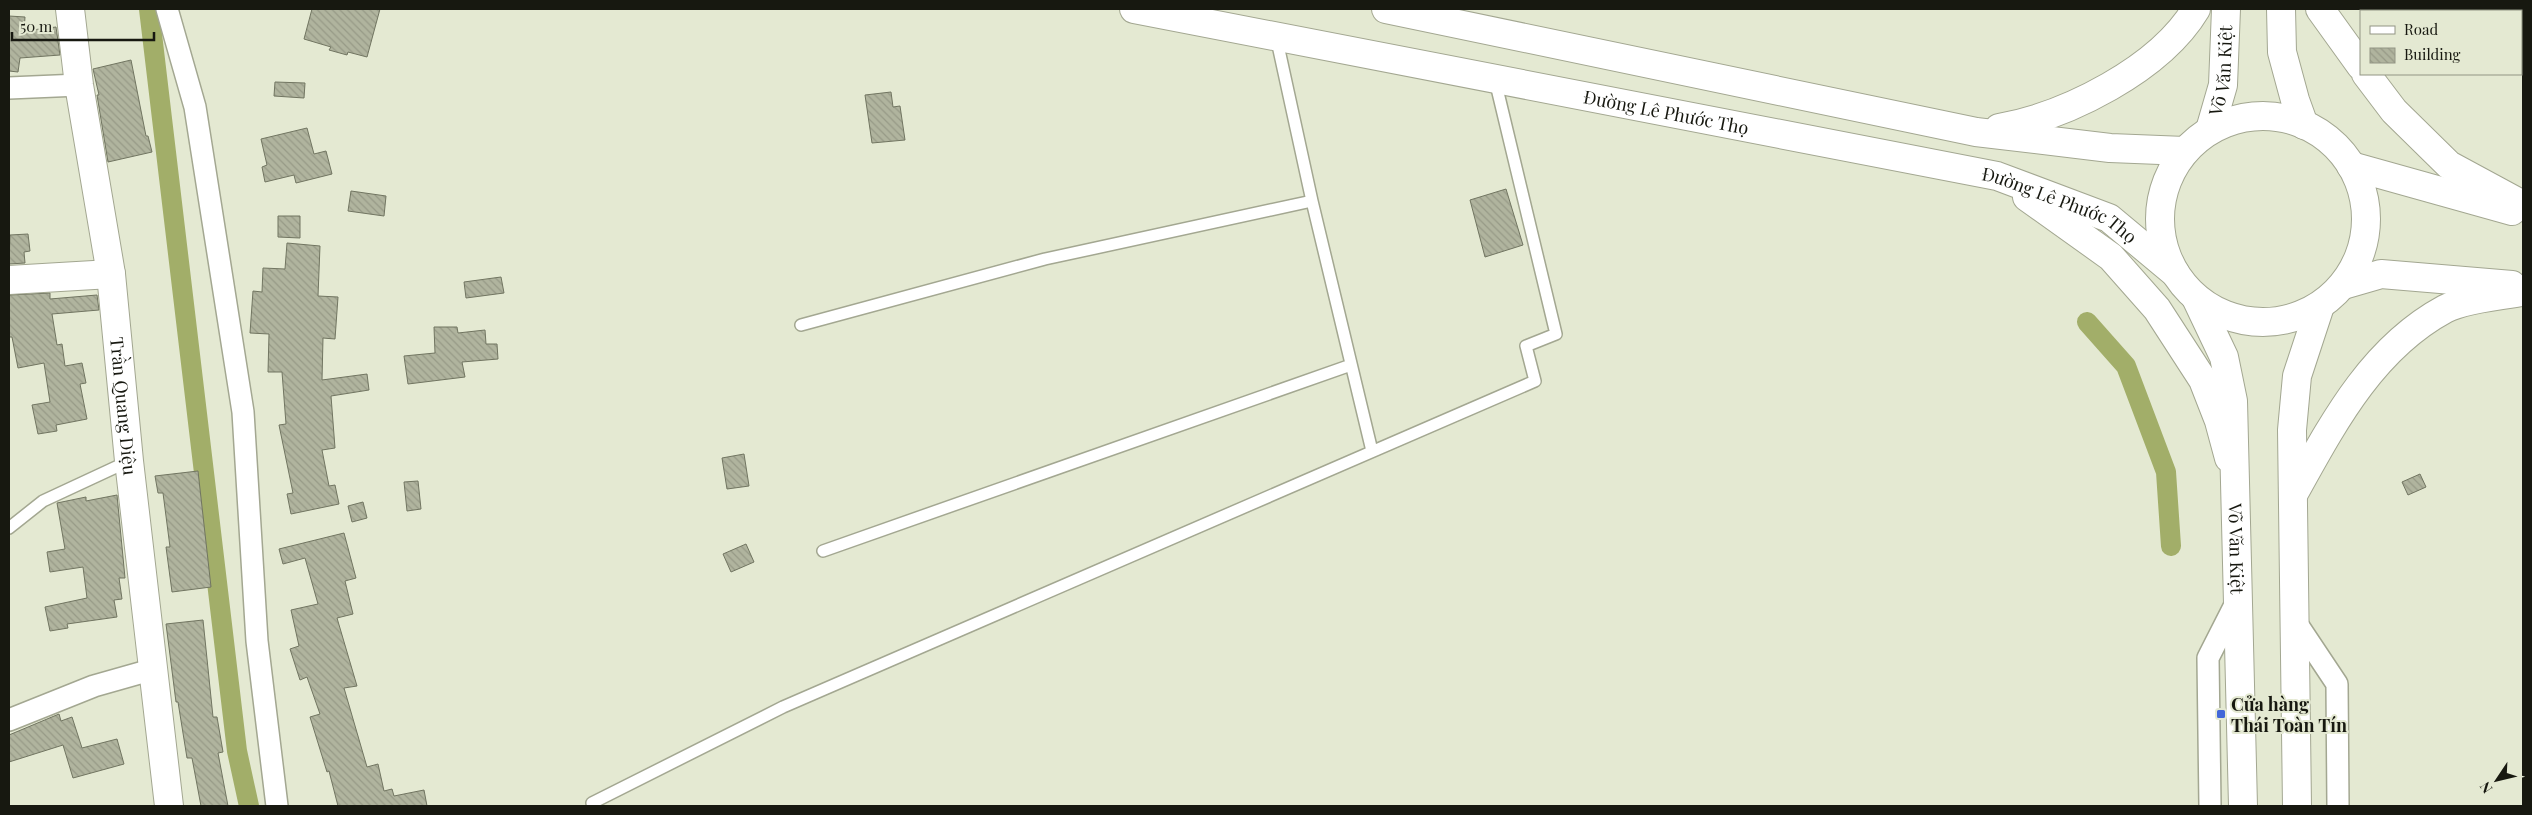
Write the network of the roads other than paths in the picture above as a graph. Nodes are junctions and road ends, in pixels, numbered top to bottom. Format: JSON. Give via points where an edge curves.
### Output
{"nodes":[{"id":1,"x":70,"y":9,"type":"edge"},
{"id":2,"x":167,"y":9,"type":"edge"},
{"id":3,"x":1134,"y":9,"type":"edge"},
{"id":4,"x":1386,"y":9,"type":"edge"},
{"id":5,"x":2196,"y":9,"type":"edge"},
{"id":6,"x":2226,"y":9,"type":"edge"},
{"id":7,"x":2281,"y":9,"type":"edge"},
{"id":8,"x":2320,"y":9,"type":"edge"},
{"id":9,"x":1276,"y":36,"type":"junction"},
{"id":10,"x":2360,"y":65,"type":"edge"},
{"id":11,"x":2367,"y":75,"type":"edge"},
{"id":12,"x":1495,"y":80,"type":"junction"},
{"id":13,"x":79,"y":85,"type":"junction"},
{"id":14,"x":9,"y":88,"type":"edge"},
{"id":15,"x":2304,"y":125,"type":"junction"},
{"id":16,"x":2210,"y":130,"type":"junction"},
{"id":17,"x":1976,"y":132,"type":"junction"},
{"id":18,"x":2185,"y":151,"type":"junction"},
{"id":19,"x":2351,"y":166,"type":"junction"},
{"id":20,"x":1997,"y":176,"type":"junction"},
{"id":21,"x":1312,"y":201,"type":"junction"},
{"id":22,"x":2523,"y":205,"type":"edge"},
{"id":23,"x":2523,"y":214,"type":"edge"},
{"id":24,"x":2175,"y":273,"type":"junction"},
{"id":25,"x":111,"y":274,"type":"junction"},
{"id":26,"x":9,"y":280,"type":"edge"},
{"id":27,"x":2343,"y":285,"type":"junction"},
{"id":28,"x":2523,"y":286,"type":"edge"},
{"id":29,"x":2523,"y":292,"type":"edge"},
{"id":30,"x":2196,"y":298,"type":"junction"},
{"id":31,"x":2320,"y":306,"type":"junction"},
{"id":32,"x":801,"y":325,"type":"dead end"},
{"id":33,"x":1351,"y":365,"type":"junction"},
{"id":34,"x":1372,"y":451,"type":"junction"},
{"id":35,"x":128,"y":461,"type":"junction"},
{"id":36,"x":2236,"y":480,"type":"junction"},
{"id":37,"x":2293,"y":496,"type":"junction"},
{"id":38,"x":9,"y":528,"type":"edge"},
{"id":39,"x":823,"y":551,"type":"dead end"},
{"id":40,"x":2238,"y":599,"type":"junction"},
{"id":41,"x":2295,"y":621,"type":"junction"},
{"id":42,"x":154,"y":669,"type":"junction"},
{"id":43,"x":9,"y":720,"type":"edge"},
{"id":44,"x":592,"y":803,"type":"dead end"},
{"id":45,"x":169,"y":806,"type":"edge"},
{"id":46,"x":277,"y":806,"type":"edge"},
{"id":47,"x":2210,"y":806,"type":"edge"},
{"id":48,"x":2244,"y":806,"type":"edge"},
{"id":49,"x":2297,"y":806,"type":"edge"},
{"id":50,"x":2338,"y":806,"type":"edge"}],
"edges":[{"from":1,"to":13,"type":"street","name":"Trần Quang Diệu"},
{"from":2,"to":46,"type":"street","via":[[195,108],[243,412],[257,641]]},
{"from":3,"to":9,"type":"street","name":"Đường Lê Phước Thọ"},
{"from":4,"to":17,"type":"street"},
{"from":5,"to":17,"type":"street","via":[[2165,44],[2121,81],[2027,123]]},
{"from":6,"to":16,"type":"street","name":"Võ Văn Kiệt","via":[[2223,85]]},
{"from":7,"to":15,"type":"street","via":[[2282,52]]},
{"from":8,"to":10,"type":"street"},
{"from":9,"to":12,"type":"street","name":"Đường Lê Phước Thọ"},
{"from":9,"to":21,"type":"lane"},
{"from":11,"to":22,"type":"street","via":[[2394,111],[2449,165]]},
{"from":12,"to":20,"type":"street","name":"Đường Lê Phước Thọ"},
{"from":12,"to":34,"type":"lane","via":[[1556,334],[1526,346],[1535,381]]},
{"from":13,"to":14,"type":"street"},
{"from":13,"to":25,"type":"street","name":"Trần Quang Diệu"},
{"from":15,"to":16,"type":"street","via":[[2273,116],[2240,118]]},
{"from":15,"to":19,"type":"street","via":[[2331,142]]},
{"from":16,"to":18,"type":"street"},
{"from":17,"to":18,"type":"street","via":[[2110,148]]},
{"from":18,"to":24,"type":"street","via":[[2167,178],[2160,210],[2162,243]]},
{"from":19,"to":23,"type":"street"},
{"from":19,"to":27,"type":"street","via":[[2363,196],[2366,227],[2359,258]]},
{"from":20,"to":24,"type":"street","name":"Đường Lê Phước Thọ","via":[[2109,218]]},
{"from":20,"to":36,"type":"street","via":[[2111,258],[2157,309],[2202,380],[2219,421]]},
{"from":21,"to":32,"type":"lane","via":[[1045,259]]},
{"from":21,"to":33,"type":"lane"},
{"from":24,"to":30,"type":"street"},
{"from":25,"to":26,"type":"street"},
{"from":25,"to":35,"type":"street","name":"Trần Quang Diệu"},
{"from":27,"to":28,"type":"street","via":[[2381,274]]},
{"from":27,"to":31,"type":"street"},
{"from":29,"to":37,"type":"street","via":[[2446,308],[2401,339],[2370,371],[2340,414]]},
{"from":30,"to":31,"type":"street","via":[[2224,315],[2257,323],[2290,319]]},
{"from":30,"to":36,"type":"street","name":"Võ Văn Kiệt","via":[[2224,357],[2233,401]]},
{"from":31,"to":37,"type":"street","via":[[2297,376],[2292,430]]},
{"from":33,"to":34,"type":"lane"},
{"from":33,"to":39,"type":"lane"},
{"from":34,"to":44,"type":"lane","via":[[783,707]]},
{"from":35,"to":38,"type":"lane","via":[[43,500]]},
{"from":35,"to":42,"type":"street","name":"Trần Quang Diệu"},
{"from":36,"to":40,"type":"street","name":"Võ Văn Kiệt"},
{"from":37,"to":41,"type":"street"},
{"from":40,"to":47,"type":"street","via":[[2208,658]]},
{"from":40,"to":48,"type":"street","name":"Võ Văn Kiệt"},
{"from":41,"to":49,"type":"street"},
{"from":41,"to":50,"type":"street","via":[[2337,684]]},
{"from":42,"to":43,"type":"street","via":[[94,686]]},
{"from":42,"to":45,"type":"street","name":"Trần Quang Diệu"}]}
